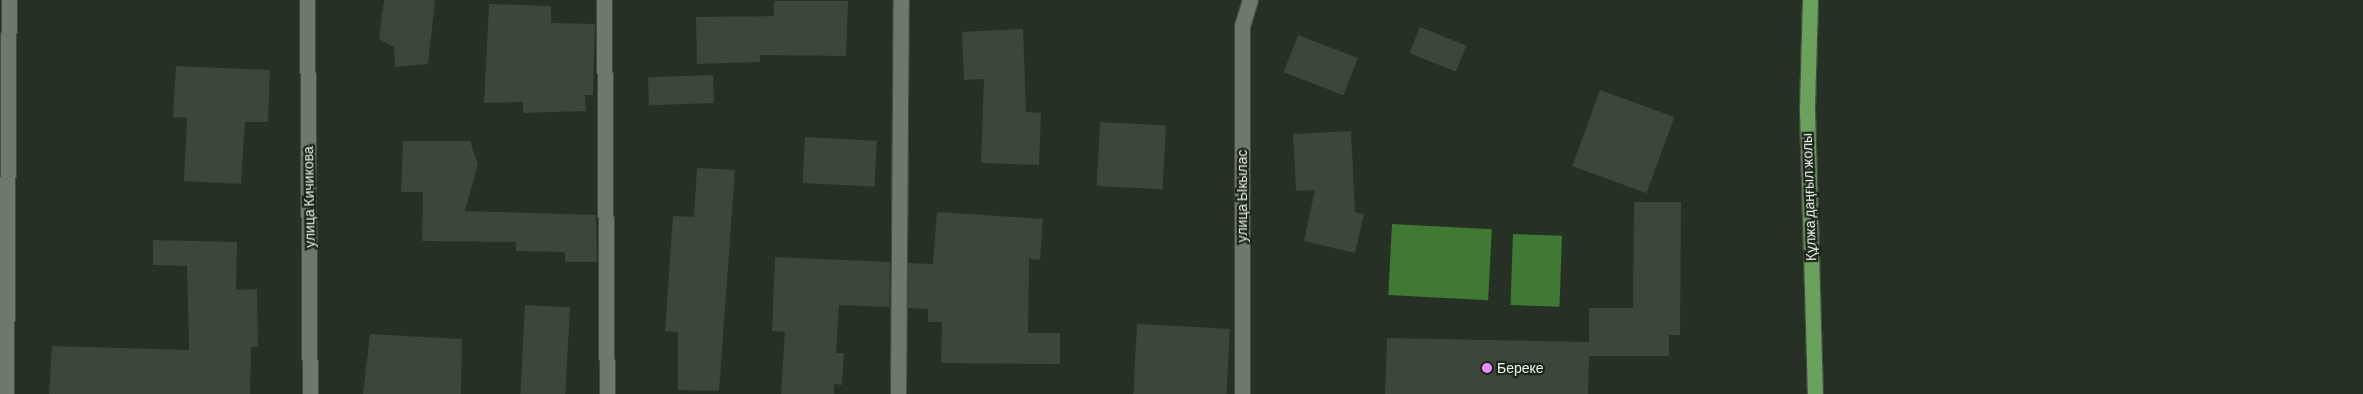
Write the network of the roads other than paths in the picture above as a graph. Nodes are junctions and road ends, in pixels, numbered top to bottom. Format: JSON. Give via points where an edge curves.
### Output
{"nodes":[{"id":1,"x":8,"y":0,"type":"edge"},
{"id":2,"x":307,"y":0,"type":"edge"},
{"id":3,"x":604,"y":0,"type":"edge"},
{"id":4,"x":901,"y":0,"type":"edge"},
{"id":5,"x":1250,"y":0,"type":"edge"},
{"id":6,"x":1810,"y":0,"type":"edge"},
{"id":7,"x":6,"y":394,"type":"edge"},
{"id":8,"x":310,"y":394,"type":"edge"},
{"id":9,"x":608,"y":394,"type":"edge"},
{"id":10,"x":898,"y":394,"type":"edge"},
{"id":11,"x":1242,"y":394,"type":"edge"},
{"id":12,"x":1815,"y":394,"type":"edge"}],
"edges":[{"from":1,"to":7,"type":"street"},
{"from":2,"to":8,"type":"street","name":"улица Кичикова"},
{"from":3,"to":9,"type":"street"},
{"from":4,"to":10,"type":"street"},
{"from":5,"to":11,"type":"street","name":"улица Ыкылас","via":[[1242,26]]},
{"from":6,"to":12,"type":"main road","name":"Құлжа даңғыл жолы","via":[[1807,110]]}]}
